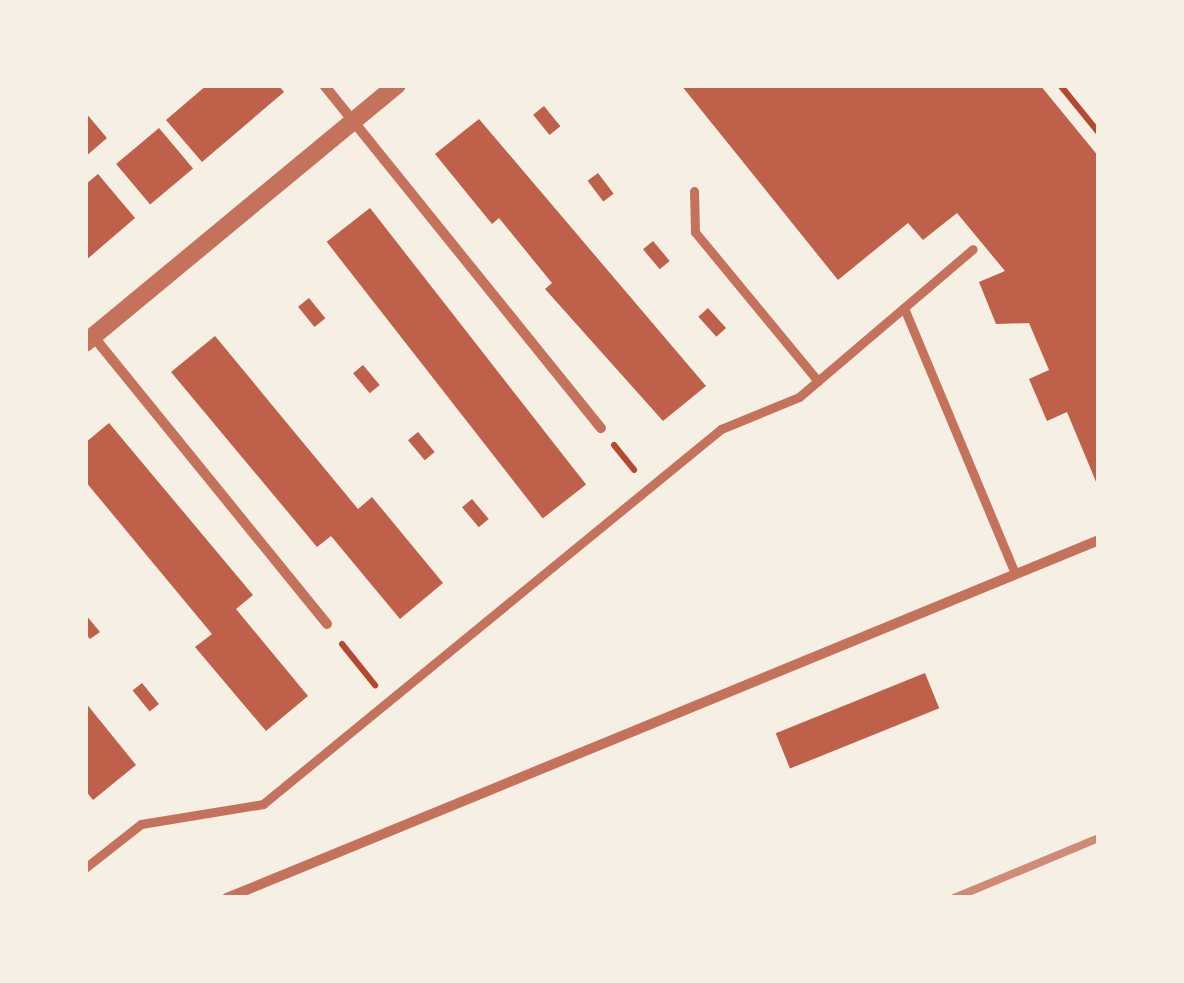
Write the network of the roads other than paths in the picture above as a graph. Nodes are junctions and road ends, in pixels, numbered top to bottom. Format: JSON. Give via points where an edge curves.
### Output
{"nodes":[{"id":1,"x":324,"y":85,"type":"edge"},
{"id":2,"x":397,"y":85,"type":"edge"},
{"id":3,"x":354,"y":120,"type":"junction"},
{"id":4,"x":694,"y":191,"type":"dead end"},
{"id":5,"x":973,"y":249,"type":"dead end"},
{"id":6,"x":904,"y":308,"type":"junction"},
{"id":7,"x":89,"y":339,"type":"edge"},
{"id":8,"x":818,"y":381,"type":"junction"},
{"id":9,"x":601,"y":428,"type":"dead end"},
{"id":10,"x":1099,"y":540,"type":"edge"},
{"id":11,"x":1015,"y":573,"type":"junction"},
{"id":12,"x":327,"y":624,"type":"road end"},
{"id":13,"x":85,"y":868,"type":"edge"},
{"id":14,"x":227,"y":898,"type":"edge"}],
"edges":[{"from":1,"to":3,"type":"street"},
{"from":2,"to":3,"type":"street"},
{"from":3,"to":7,"type":"street"},
{"from":3,"to":9,"type":"street"},
{"from":4,"to":8,"type":"street","via":[[695,232]]},
{"from":5,"to":6,"type":"street"},
{"from":6,"to":8,"type":"street"},
{"from":6,"to":11,"type":"street"},
{"from":7,"to":12,"type":"street"},
{"from":8,"to":13,"type":"street","via":[[721,429],[263,804],[141,824]]},
{"from":10,"to":11,"type":"street"},
{"from":11,"to":14,"type":"street"}]}
